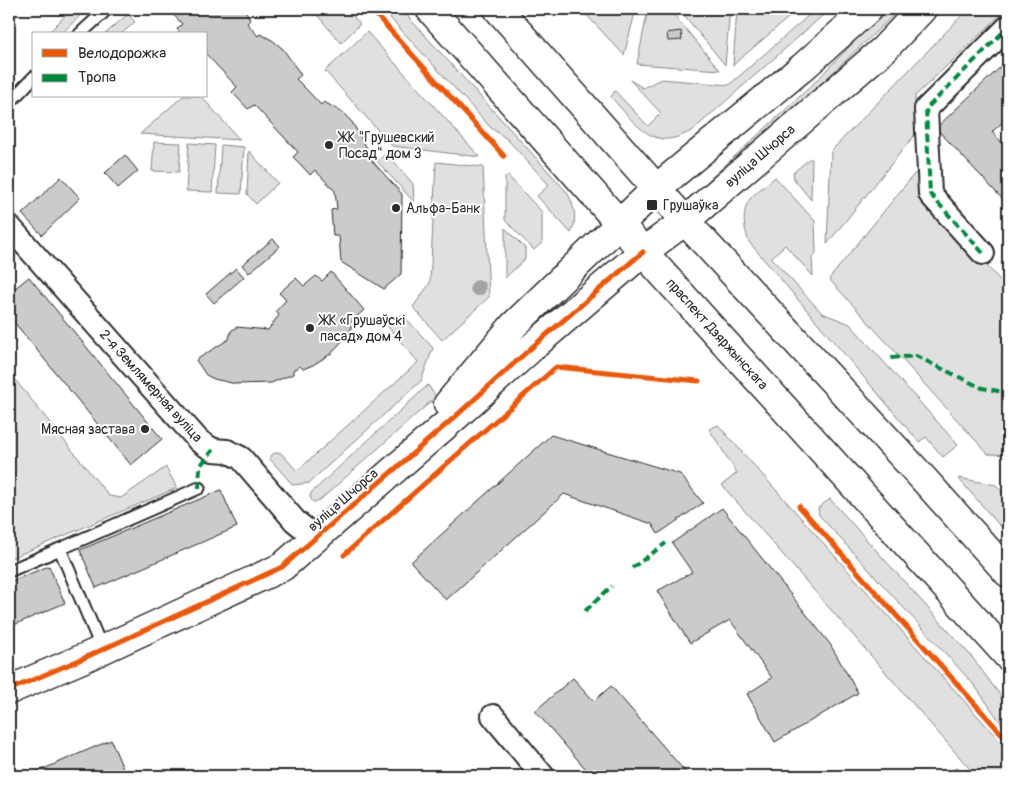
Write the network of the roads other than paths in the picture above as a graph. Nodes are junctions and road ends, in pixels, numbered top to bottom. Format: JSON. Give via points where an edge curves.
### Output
{"nodes":[{"id":1,"x":107,"y":9,"type":"edge"},
{"id":2,"x":430,"y":9,"type":"edge"},
{"id":3,"x":498,"y":9,"type":"edge"},
{"id":4,"x":868,"y":9,"type":"edge"},
{"id":5,"x":922,"y":9,"type":"edge"},
{"id":6,"x":1008,"y":27,"type":"edge"},
{"id":7,"x":82,"y":32,"type":"edge"},
{"id":8,"x":32,"y":79,"type":"edge"},
{"id":9,"x":9,"y":102,"type":"edge"},
{"id":10,"x":657,"y":188,"type":"junction"},
{"id":11,"x":685,"y":221,"type":"junction"},
{"id":12,"x":620,"y":224,"type":"junction"},
{"id":13,"x":9,"y":226,"type":"edge"},
{"id":14,"x":644,"y":252,"type":"junction"},
{"id":15,"x":983,"y":254,"type":"dead end"},
{"id":16,"x":199,"y":488,"type":"dead end"},
{"id":17,"x":305,"y":529,"type":"junction"},
{"id":18,"x":60,"y":549,"type":"junction"},
{"id":19,"x":9,"y":571,"type":"edge"},
{"id":20,"x":1008,"y":574,"type":"edge"},
{"id":21,"x":247,"y":582,"type":"junction"},
{"id":22,"x":102,"y":650,"type":"junction"},
{"id":23,"x":1008,"y":656,"type":"edge"},
{"id":24,"x":9,"y":690,"type":"edge"},
{"id":25,"x":493,"y":716,"type":"dead end"},
{"id":26,"x":543,"y":776,"type":"edge"}],
"edges":[{"from":1,"to":7,"type":"lane"},
{"from":2,"to":12,"type":"main road","name":"праспект Дзяржынскага"},
{"from":3,"to":10,"type":"main road"},
{"from":4,"to":10,"type":"main road","name":"вуліца Шчорса","via":[[804,67]]},
{"from":5,"to":11,"type":"main road","name":"вуліца Шчорса","via":[[884,49]]},
{"from":6,"to":15,"type":"street","via":[[926,109],[930,194]]},
{"from":8,"to":9,"type":"lane"},
{"from":10,"to":11,"type":"main road"},
{"from":10,"to":12,"type":"main road","name":"вуліца Шчорса"},
{"from":11,"to":14,"type":"main road","name":"вуліца Шчорса"},
{"from":11,"to":20,"type":"main road"},
{"from":12,"to":14,"type":"main road","name":"праспект Дзяржынскага"},
{"from":12,"to":17,"type":"main road","name":"вуліца Шчорса","via":[[514,325],[447,405]]},
{"from":13,"to":17,"type":"street","name":"2-я Землямерная вуліца","via":[[199,441],[213,450],[227,451],[241,458],[295,522]]},
{"from":14,"to":21,"type":"main road","name":"вуліца Шчорса","via":[[282,568]]},
{"from":14,"to":23,"type":"main road","name":"праспект Дзяржынскага"},
{"from":16,"to":18,"type":"lane"},
{"from":17,"to":21,"type":"main road","name":"вуліца Шчорса"},
{"from":18,"to":19,"type":"lane"},
{"from":18,"to":22,"type":"lane"},
{"from":21,"to":22,"type":"main road","name":"вуліца Шчорса"},
{"from":22,"to":24,"type":"main road","name":"вуліца Шчорса"},
{"from":25,"to":26,"type":"street"}]}
